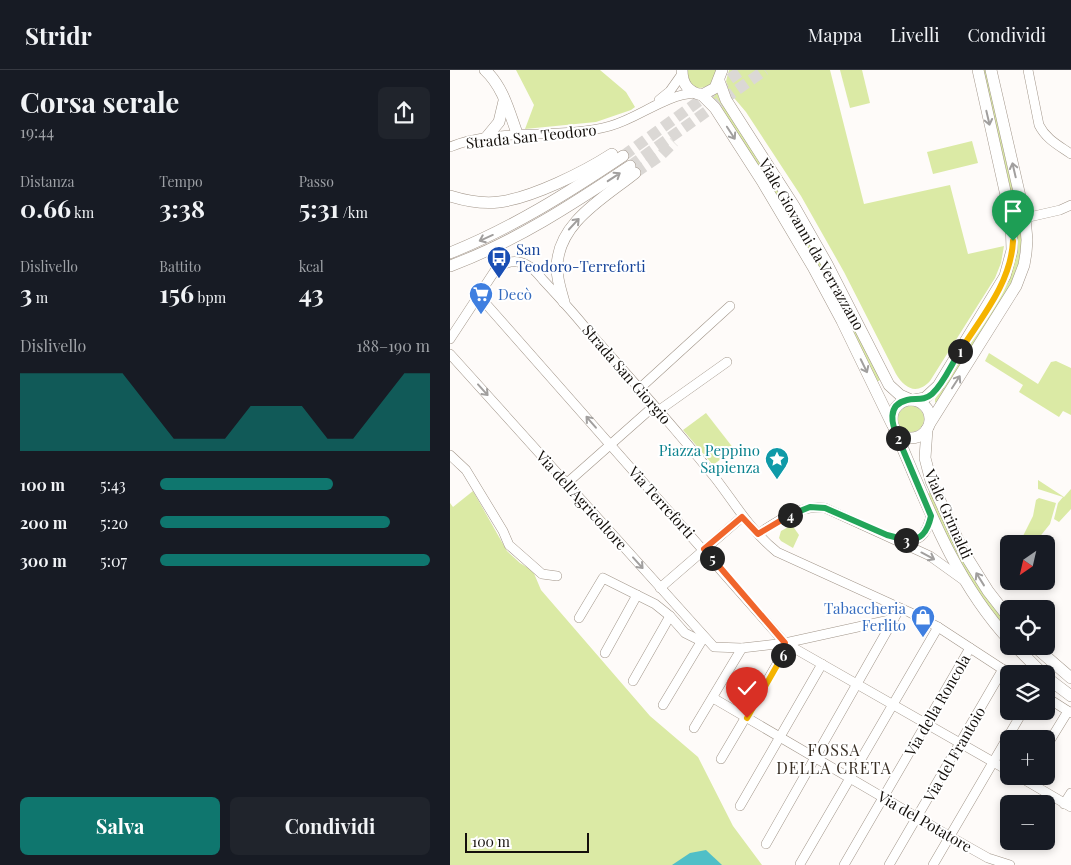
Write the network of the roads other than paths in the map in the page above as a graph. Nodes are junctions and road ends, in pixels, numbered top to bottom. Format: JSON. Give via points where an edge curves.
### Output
{"nodes":[{"id":1,"x":485,"y":70,"type":"edge"},
{"id":2,"x":978,"y":70,"type":"edge"},
{"id":3,"x":991,"y":70,"type":"edge"},
{"id":4,"x":1028,"y":70,"type":"edge"},
{"id":5,"x":682,"y":72,"type":"edge"},
{"id":6,"x":720,"y":75,"type":"edge"},
{"id":7,"x":698,"y":94,"type":"junction"},
{"id":8,"x":504,"y":96,"type":"junction"},
{"id":9,"x":641,"y":114,"type":"junction"},
{"id":10,"x":518,"y":136,"type":"junction"},
{"id":11,"x":485,"y":139,"type":"junction"},
{"id":12,"x":450,"y":147,"type":"edge"},
{"id":13,"x":1071,"y":154,"type":"edge"},
{"id":14,"x":450,"y":196,"type":"edge"},
{"id":15,"x":1071,"y":205,"type":"edge"},
{"id":16,"x":1025,"y":218,"type":"junction"},
{"id":17,"x":524,"y":225,"type":"junction"},
{"id":18,"x":450,"y":253,"type":"edge"},
{"id":19,"x":450,"y":266,"type":"edge"},
{"id":20,"x":480,"y":296,"type":"junction"},
{"id":21,"x":564,"y":302,"type":"junction"},
{"id":22,"x":730,"y":306,"type":"dead end"},
{"id":23,"x":462,"y":321,"type":"junction"},
{"id":24,"x":450,"y":329,"type":"edge"},
{"id":25,"x":450,"y":339,"type":"edge"},
{"id":26,"x":450,"y":354,"type":"edge"},
{"id":27,"x":727,"y":362,"type":"dead end"},
{"id":28,"x":639,"y":389,"type":"junction"},
{"id":29,"x":913,"y":400,"type":"junction"},
{"id":30,"x":656,"y":408,"type":"junction"},
{"id":31,"x":893,"y":426,"type":"junction"},
{"id":32,"x":928,"y":426,"type":"junction"},
{"id":33,"x":611,"y":444,"type":"junction"},
{"id":34,"x":450,"y":455,"type":"edge"},
{"id":35,"x":567,"y":483,"type":"junction"},
{"id":36,"x":931,"y":516,"type":"junction"},
{"id":37,"x":742,"y":517,"type":"junction"},
{"id":38,"x":758,"y":534,"type":"junction"},
{"id":39,"x":887,"y":535,"type":"junction"},
{"id":40,"x":704,"y":549,"type":"junction"},
{"id":41,"x":557,"y":576,"type":"dead end"},
{"id":42,"x":964,"y":582,"type":"junction"},
{"id":43,"x":660,"y":588,"type":"junction"},
{"id":44,"x":637,"y":595,"type":"junction"},
{"id":45,"x":1000,"y":606,"type":"edge"},
{"id":46,"x":900,"y":608,"type":"junction"},
{"id":47,"x":670,"y":616,"type":"junction"},
{"id":48,"x":579,"y":618,"type":"dead end"},
{"id":49,"x":894,"y":619,"type":"junction"},
{"id":50,"x":938,"y":627,"type":"junction"},
{"id":51,"x":1000,"y":630,"type":"edge"},
{"id":52,"x":703,"y":639,"type":"junction"},
{"id":53,"x":785,"y":643,"type":"junction"},
{"id":54,"x":742,"y":648,"type":"junction"},
{"id":55,"x":970,"y":648,"type":"junction"},
{"id":56,"x":605,"y":653,"type":"dead end"},
{"id":57,"x":1024,"y":655,"type":"edge"},
{"id":58,"x":1044,"y":655,"type":"edge"},
{"id":59,"x":822,"y":664,"type":"junction"},
{"id":60,"x":1034,"y":665,"type":"edge"},
{"id":61,"x":1000,"y":667,"type":"edge"},
{"id":62,"x":1071,"y":678,"type":"edge"},
{"id":63,"x":633,"y":681,"type":"dead end"},
{"id":64,"x":1000,"y":682,"type":"edge"},
{"id":65,"x":857,"y":684,"type":"junction"},
{"id":66,"x":1055,"y":684,"type":"edge"},
{"id":67,"x":1071,"y":696,"type":"edge"},
{"id":68,"x":713,"y":698,"type":"junction"},
{"id":69,"x":1055,"y":703,"type":"edge"},
{"id":70,"x":892,"y":704,"type":"junction"},
{"id":71,"x":663,"y":705,"type":"dead end"},
{"id":72,"x":1070,"y":712,"type":"edge"},
{"id":73,"x":747,"y":718,"type":"junction"},
{"id":74,"x":1017,"y":720,"type":"edge"},
{"id":75,"x":926,"y":723,"type":"junction"},
{"id":76,"x":694,"y":728,"type":"dead end"},
{"id":77,"x":1055,"y":734,"type":"edge"},
{"id":78,"x":780,"y":736,"type":"junction"},
{"id":79,"x":960,"y":743,"type":"junction"},
{"id":80,"x":815,"y":757,"type":"junction"},
{"id":81,"x":721,"y":759,"type":"dead end"},
{"id":82,"x":992,"y":761,"type":"junction"},
{"id":83,"x":1000,"y":766,"type":"edge"},
{"id":84,"x":851,"y":778,"type":"junction"},
{"id":85,"x":1035,"y":785,"type":"edge"},
{"id":86,"x":1071,"y":793,"type":"edge"},
{"id":87,"x":883,"y":797,"type":"junction"},
{"id":88,"x":1068,"y":805,"type":"edge"},
{"id":89,"x":740,"y":806,"type":"dead end"},
{"id":90,"x":917,"y":817,"type":"junction"},
{"id":91,"x":949,"y":836,"type":"junction"},
{"id":92,"x":766,"y":844,"type":"dead end"},
{"id":93,"x":800,"y":864,"type":"edge"},
{"id":94,"x":844,"y":865,"type":"edge"},
{"id":95,"x":889,"y":865,"type":"edge"},
{"id":96,"x":933,"y":865,"type":"edge"},
{"id":97,"x":1009,"y":865,"type":"edge"}],
"edges":[{"from":1,"to":8,"type":"main road"},
{"from":2,"to":29,"type":"main road","one_way":true,"via":[[1011,218],[1011,260],[1002,284],[938,386],[925,398]]},
{"from":16,"to":3,"type":"main road","name":"Viale Grimaldi","one_way":true},
{"from":4,"to":13,"type":"street","via":[[1042,133]]},
{"from":5,"to":7,"type":"main road","via":[[686,87]]},
{"from":5,"to":9,"type":"street","name":"Strada San Teodoro","via":[[670,91]]},
{"from":6,"to":7,"type":"main road","via":[[715,88]]},
{"from":6,"to":29,"type":"main road","name":"Viale Giovanni da Verrazzano","via":[[726,100],[827,264],[889,385],[900,395]]},
{"from":7,"to":9,"type":"street","name":"Strada San Teodoro","via":[[678,95]]},
{"from":7,"to":31,"type":"main road","one_way":true,"via":[[715,108],[809,259]]},
{"from":8,"to":10,"type":"main road"},
{"from":8,"to":11,"type":"main road","via":[[499,122]]},
{"from":9,"to":10,"type":"street","name":"Strada San Teodoro","via":[[595,130]]},
{"from":10,"to":11,"type":"street","name":"Strada San Teodoro"},
{"from":11,"to":12,"type":"street","name":"Strada San Teodoro"},
{"from":14,"to":17,"type":"main road","via":[[478,202],[515,198],[621,153]]},
{"from":15,"to":16,"type":"street"},
{"from":32,"to":16,"type":"main road","name":"Viale Grimaldi","one_way":true,"via":[[1016,286],[1026,253]]},
{"from":17,"to":18,"type":"main road","one_way":true},
{"from":17,"to":19,"type":"main road","via":[[497,246]]},
{"from":17,"to":21,"type":"main road","via":[[633,170],[566,233],[557,269]]},
{"from":20,"to":21,"type":"street","name":"Strada San Giorgio","via":[[496,269],[502,264],[520,262],[529,265]]},
{"from":20,"to":23,"type":"street"},
{"from":33,"to":20,"type":"street","name":"Via Terreforti","one_way":true},
{"from":21,"to":28,"type":"street","name":"Strada San Giorgio"},
{"from":22,"to":28,"type":"street"},
{"from":23,"to":24,"type":"street"},
{"from":23,"to":25,"type":"street"},
{"from":26,"to":35,"type":"street","name":"Via dell'Agricoltore","one_way":true},
{"from":27,"to":30,"type":"street"},
{"from":28,"to":30,"type":"street","name":"Strada San Giorgio"},
{"from":29,"to":31,"type":"main road","via":[[896,407],[892,415]]},
{"from":29,"to":32,"type":"main road","via":[[925,406],[930,417]]},
{"from":30,"to":33,"type":"street"},
{"from":30,"to":37,"type":"street","name":"Strada San Giorgio","via":[[717,480]]},
{"from":31,"to":32,"type":"main road","via":[[902,436],[913,438],[919,437]]},
{"from":31,"to":36,"type":"main road"},
{"from":45,"to":32,"type":"main road","name":"Viale Grimaldi","one_way":true,"via":[[963,551],[931,481],[925,458]]},
{"from":33,"to":35,"type":"street"},
{"from":33,"to":40,"type":"street","name":"Via Terreforti"},
{"from":34,"to":41,"type":"street","via":[[466,470],[509,545],[542,574]]},
{"from":35,"to":43,"type":"street","name":"Via dell'Agricoltore","one_way":true},
{"from":36,"to":39,"type":"street","via":[[920,538],[908,541]]},
{"from":36,"to":42,"type":"main road"},
{"from":37,"to":38,"type":"street","name":"Strada San Giorgio"},
{"from":37,"to":40,"type":"street"},
{"from":38,"to":39,"type":"street","via":[[801,509],[820,507]]},
{"from":38,"to":46,"type":"street","name":"Strada San Giorgio","via":[[777,552]]},
{"from":39,"to":42,"type":"street","one_way":true,"via":[[930,556]]},
{"from":40,"to":43,"type":"street"},
{"from":40,"to":53,"type":"street","name":"Via Terreforti"},
{"from":42,"to":51,"type":"main road"},
{"from":43,"to":52,"type":"street","name":"Via dell'Agricoltore"},
{"from":44,"to":47,"type":"street"},
{"from":44,"to":48,"type":"street","via":[[603,578]]},
{"from":44,"to":56,"type":"street"},
{"from":46,"to":49,"type":"street"},
{"from":46,"to":50,"type":"street","name":"Strada San Giorgio"},
{"from":47,"to":52,"type":"street","via":[[685,632]]},
{"from":47,"to":63,"type":"street"},
{"from":49,"to":53,"type":"street"},
{"from":49,"to":65,"type":"street"},
{"from":50,"to":55,"type":"street","name":"Strada San Giorgio"},
{"from":50,"to":70,"type":"street"},
{"from":52,"to":54,"type":"street","name":"Via dell'Agricoltore","via":[[714,647]]},
{"from":52,"to":71,"type":"street"},
{"from":53,"to":54,"type":"street"},
{"from":53,"to":59,"type":"street","name":"Via Terreforti"},
{"from":53,"to":73,"type":"street","via":[[784,654]]},
{"from":54,"to":68,"type":"street"},
{"from":55,"to":61,"type":"street","name":"Strada San Giorgio"},
{"from":55,"to":75,"type":"street","name":"Via della Roncola"},
{"from":57,"to":60,"type":"main road"},
{"from":58,"to":62,"type":"main road"},
{"from":59,"to":65,"type":"street","name":"Via Terreforti"},
{"from":59,"to":78,"type":"street"},
{"from":64,"to":79,"type":"street","name":"Via del Frantoio"},
{"from":65,"to":70,"type":"street","name":"Via Terreforti"},
{"from":65,"to":80,"type":"street"},
{"from":66,"to":67,"type":"main road"},
{"from":68,"to":73,"type":"street","name":"Via del Potatore"},
{"from":68,"to":76,"type":"street"},
{"from":69,"to":72,"type":"street"},
{"from":70,"to":75,"type":"street","name":"Via Terreforti"},
{"from":70,"to":84,"type":"street"},
{"from":72,"to":77,"type":"street"},
{"from":73,"to":78,"type":"street","name":"Via del Potatore"},
{"from":73,"to":81,"type":"street"},
{"from":74,"to":82,"type":"street"},
{"from":75,"to":79,"type":"street","name":"Via Terreforti"},
{"from":75,"to":87,"type":"street","name":"Via della Roncola"},
{"from":78,"to":80,"type":"street","name":"Via del Potatore"},
{"from":78,"to":89,"type":"street"},
{"from":79,"to":82,"type":"street","name":"Via Terreforti"},
{"from":79,"to":90,"type":"street","name":"Via del Frantoio"},
{"from":80,"to":84,"type":"street","name":"Via del Potatore"},
{"from":80,"to":92,"type":"street"},
{"from":82,"to":83,"type":"street","name":"Via Terreforti"},
{"from":82,"to":91,"type":"street"},
{"from":84,"to":87,"type":"street","name":"Via del Potatore"},
{"from":84,"to":93,"type":"street"},
{"from":85,"to":88,"type":"street"},
{"from":86,"to":88,"type":"street"},
{"from":87,"to":90,"type":"street","name":"Via del Potatore"},
{"from":87,"to":94,"type":"street","name":"Via della Roncola"},
{"from":90,"to":91,"type":"street","name":"Via del Potatore"},
{"from":90,"to":95,"type":"street","name":"Via del Frantoio"},
{"from":91,"to":96,"type":"street"},
{"from":91,"to":97,"type":"street","name":"Via del Potatore","via":[[988,858]]}]}
